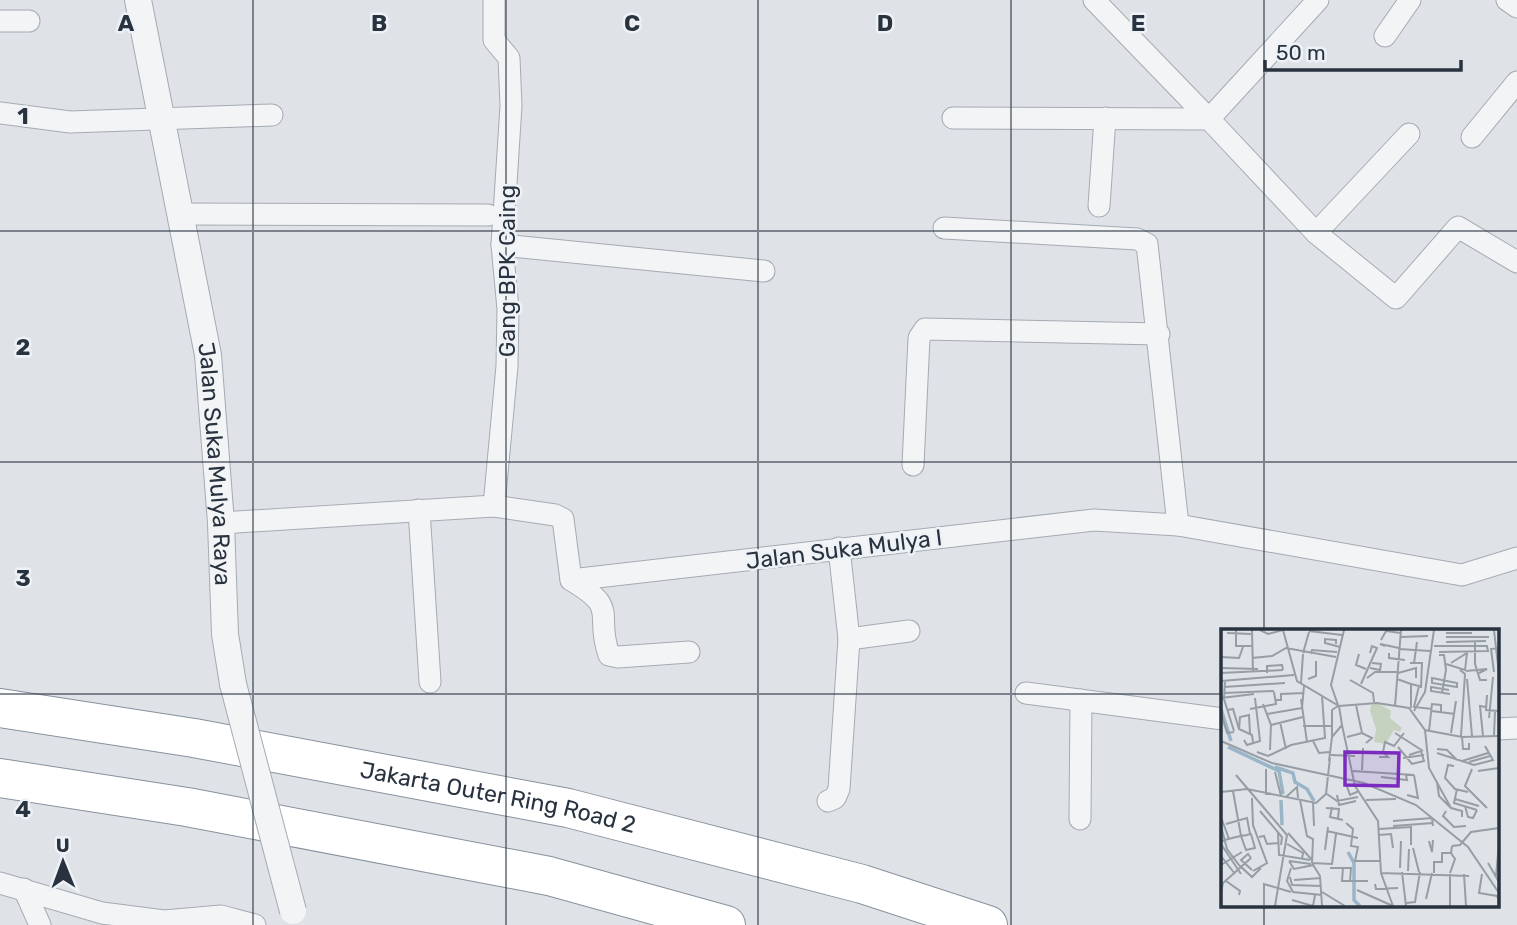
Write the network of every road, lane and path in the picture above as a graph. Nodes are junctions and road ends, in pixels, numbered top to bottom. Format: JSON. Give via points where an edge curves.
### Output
{"nodes":[{"id":1,"x":138,"y":0,"type":"edge"},
{"id":2,"x":495,"y":0,"type":"edge"},
{"id":3,"x":1094,"y":0,"type":"edge"},
{"id":4,"x":1318,"y":0,"type":"edge"},
{"id":5,"x":1410,"y":0,"type":"edge"},
{"id":6,"x":1507,"y":0,"type":"edge"},
{"id":7,"x":1517,"y":8,"type":"edge"},
{"id":8,"x":0,"y":21,"type":"edge"},
{"id":9,"x":30,"y":21,"type":"dead end"},
{"id":10,"x":1385,"y":36,"type":"dead end"},
{"id":11,"x":1517,"y":82,"type":"edge"},
{"id":12,"x":0,"y":113,"type":"edge"},
{"id":13,"x":272,"y":115,"type":"dead end"},
{"id":14,"x":160,"y":117,"type":"junction"},
{"id":15,"x":953,"y":118,"type":"dead end"},
{"id":16,"x":1105,"y":118,"type":"junction"},
{"id":17,"x":1209,"y":119,"type":"junction"},
{"id":18,"x":1409,"y":134,"type":"dead end"},
{"id":19,"x":1472,"y":137,"type":"dead end"},
{"id":20,"x":1099,"y":206,"type":"dead end"},
{"id":21,"x":180,"y":214,"type":"junction"},
{"id":22,"x":488,"y":215,"type":"dead end"},
{"id":23,"x":944,"y":228,"type":"dead end"},
{"id":24,"x":1316,"y":233,"type":"junction"},
{"id":25,"x":502,"y":245,"type":"junction"},
{"id":26,"x":1517,"y":262,"type":"edge"},
{"id":27,"x":764,"y":271,"type":"dead end"},
{"id":28,"x":1159,"y":334,"type":"junction"},
{"id":29,"x":913,"y":465,"type":"dead end"},
{"id":30,"x":494,"y":506,"type":"junction"},
{"id":31,"x":419,"y":510,"type":"junction"},
{"id":32,"x":221,"y":523,"type":"junction"},
{"id":33,"x":1178,"y":525,"type":"junction"},
{"id":34,"x":839,"y":548,"type":"junction"},
{"id":35,"x":1517,"y":558,"type":"edge"},
{"id":36,"x":571,"y":580,"type":"junction"},
{"id":37,"x":909,"y":631,"type":"dead end"},
{"id":38,"x":849,"y":639,"type":"junction"},
{"id":39,"x":689,"y":652,"type":"dead end"},
{"id":40,"x":430,"y":682,"type":"dead end"},
{"id":41,"x":1026,"y":693,"type":"dead end"},
{"id":42,"x":1081,"y":700,"type":"junction"},
{"id":43,"x":0,"y":708,"type":"edge"},
{"id":44,"x":1221,"y":719,"type":"edge"},
{"id":45,"x":0,"y":778,"type":"edge"},
{"id":46,"x":828,"y":801,"type":"dead end"},
{"id":47,"x":1080,"y":819,"type":"dead end"},
{"id":48,"x":0,"y":883,"type":"edge"},
{"id":49,"x":24,"y":889,"type":"junction"},
{"id":50,"x":294,"y":918,"type":"edge"},
{"id":51,"x":40,"y":925,"type":"edge"},
{"id":52,"x":255,"y":925,"type":"edge"},
{"id":53,"x":726,"y":925,"type":"edge"},
{"id":54,"x":988,"y":925,"type":"edge"}],
"edges":[{"from":1,"to":14,"type":"street","name":"Jalan Suka Mulya Raya"},
{"from":2,"to":25,"type":"street","name":"Gang BPK Caing","via":[[494,40],[511,65]]},
{"from":3,"to":17,"type":"street"},
{"from":4,"to":17,"type":"street"},
{"from":5,"to":10,"type":"street"},
{"from":6,"to":7,"type":"street"},
{"from":8,"to":9,"type":"street"},
{"from":11,"to":19,"type":"street"},
{"from":12,"to":14,"type":"street","via":[[61,121]]},
{"from":13,"to":14,"type":"street"},
{"from":14,"to":21,"type":"street","name":"Jalan Suka Mulya Raya"},
{"from":15,"to":16,"type":"street"},
{"from":16,"to":17,"type":"street"},
{"from":16,"to":20,"type":"street"},
{"from":17,"to":24,"type":"street"},
{"from":18,"to":24,"type":"street"},
{"from":21,"to":22,"type":"street"},
{"from":21,"to":32,"type":"street","name":"Jalan Suka Mulya Raya","via":[[208,355]]},
{"from":23,"to":28,"type":"street","via":[[1137,239],[1147,244]]},
{"from":24,"to":26,"type":"street","via":[[1396,298],[1458,228]]},
{"from":25,"to":27,"type":"street"},
{"from":25,"to":30,"type":"street","name":"Gang BPK Caing","via":[[507,366]]},
{"from":28,"to":29,"type":"street","via":[[925,329],[919,338]]},
{"from":28,"to":33,"type":"street"},
{"from":30,"to":31,"type":"street"},
{"from":30,"to":36,"type":"street","via":[[563,519]]},
{"from":31,"to":32,"type":"street"},
{"from":31,"to":40,"type":"street"},
{"from":32,"to":50,"type":"street","name":"Jalan Suka Mulya Raya","bridge":true,"via":[[225,634],[233,684]]},
{"from":33,"to":34,"type":"street","name":"Jalan Suka Mulya I","via":[[1094,520]]},
{"from":33,"to":35,"type":"street","name":"Jalan Suka Mulya I","via":[[1462,575]]},
{"from":34,"to":36,"type":"street","name":"Jalan Suka Mulya I"},
{"from":34,"to":38,"type":"street"},
{"from":36,"to":39,"type":"street","via":[[600,602],[609,654]]},
{"from":37,"to":38,"type":"street"},
{"from":38,"to":46,"type":"street","via":[[839,789]]},
{"from":41,"to":42,"type":"street"},
{"from":42,"to":44,"type":"street"},
{"from":42,"to":47,"type":"street"},
{"from":43,"to":54,"type":"highway","name":"Jakarta Outer Ring Road 2","via":[[194,738],[568,808],[862,884]]},
{"from":45,"to":53,"type":"highway","via":[[187,807],[549,876]]},
{"from":48,"to":49,"type":"street"},
{"from":49,"to":51,"type":"street"},
{"from":49,"to":52,"type":"street","via":[[103,912],[164,920],[221,916]]}]}
